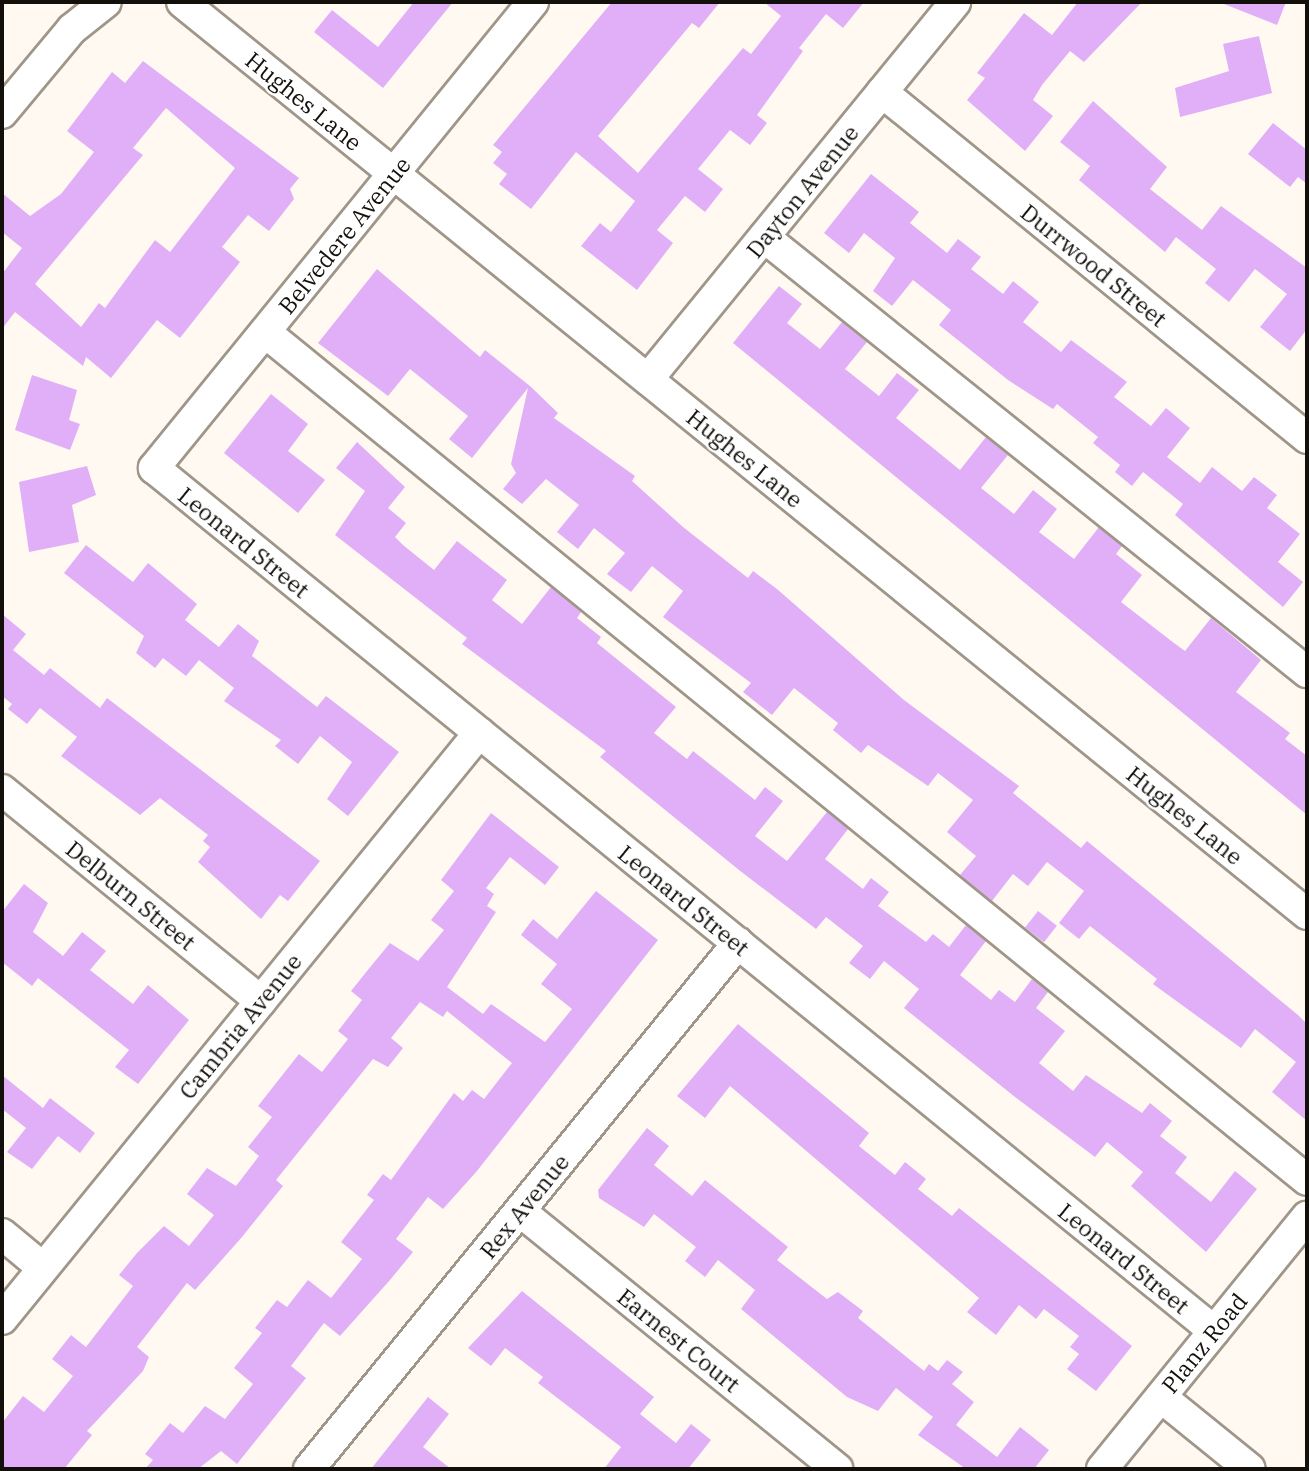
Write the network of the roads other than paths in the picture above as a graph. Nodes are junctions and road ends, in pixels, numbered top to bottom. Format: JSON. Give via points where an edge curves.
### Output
{"nodes":[{"id":1,"x":106,"y":2,"type":"edge"},
{"id":2,"x":182,"y":2,"type":"edge"},
{"id":3,"x":533,"y":2,"type":"edge"},
{"id":4,"x":955,"y":2,"type":"edge"},
{"id":5,"x":882,"y":92,"type":"junction"},
{"id":6,"x":2,"y":113,"type":"edge"},
{"id":7,"x":394,"y":173,"type":"junction"},
{"id":8,"x":764,"y":237,"type":"junction"},
{"id":9,"x":265,"y":331,"type":"junction"},
{"id":10,"x":648,"y":379,"type":"junction"},
{"id":11,"x":1307,"y":438,"type":"edge"},
{"id":12,"x":154,"y":468,"type":"joint"},
{"id":13,"x":1307,"y":672,"type":"edge"},
{"id":14,"x":479,"y":733,"type":"junction"},
{"id":15,"x":2,"y":790,"type":"edge"},
{"id":16,"x":1307,"y":914,"type":"edge"},
{"id":17,"x":738,"y":943,"type":"junction"},
{"id":18,"x":261,"y":1001,"type":"junction"},
{"id":19,"x":1307,"y":1180,"type":"edge"},
{"id":20,"x":520,"y":1211,"type":"junction"},
{"id":21,"x":1307,"y":1217,"type":"edge"},
{"id":22,"x":2,"y":1234,"type":"edge"},
{"id":23,"x":43,"y":1268,"type":"junction"},
{"id":24,"x":2,"y":1319,"type":"edge"},
{"id":25,"x":1214,"y":1331,"type":"junction"},
{"id":26,"x":1161,"y":1396,"type":"junction"},
{"id":27,"x":309,"y":1469,"type":"edge"},
{"id":28,"x":838,"y":1469,"type":"edge"},
{"id":29,"x":1102,"y":1469,"type":"edge"},
{"id":30,"x":1250,"y":1469,"type":"edge"}],
"edges":[{"from":1,"to":6,"type":"street","via":[[72,29]]},
{"from":2,"to":7,"type":"street","name":"Hughes Lane"},
{"from":3,"to":7,"type":"street","name":"Belvedere Avenue"},
{"from":4,"to":5,"type":"street","name":"Dayton Avenue"},
{"from":5,"to":8,"type":"street","name":"Dayton Avenue"},
{"from":5,"to":11,"type":"street","name":"Durrwood Street"},
{"from":7,"to":9,"type":"street","name":"Belvedere Avenue"},
{"from":7,"to":10,"type":"street","name":"Hughes Lane"},
{"from":8,"to":10,"type":"street","name":"Dayton Avenue"},
{"from":8,"to":13,"type":"street"},
{"from":9,"to":12,"type":"street","name":"Belvedere Avenue"},
{"from":9,"to":19,"type":"street"},
{"from":10,"to":16,"type":"street","name":"Hughes Lane"},
{"from":12,"to":14,"type":"street","name":"Leonard Street"},
{"from":14,"to":17,"type":"street","name":"Leonard Street"},
{"from":14,"to":18,"type":"street","name":"Cambria Avenue"},
{"from":15,"to":18,"type":"street","name":"Delburn Street"},
{"from":17,"to":20,"type":"street","name":"Rex Avenue"},
{"from":17,"to":25,"type":"street","name":"Leonard Street"},
{"from":18,"to":23,"type":"street","name":"Cambria Avenue"},
{"from":20,"to":27,"type":"street","name":"Rex Avenue"},
{"from":20,"to":28,"type":"street","name":"Earnest Court"},
{"from":21,"to":25,"type":"street","name":"Planz Road"},
{"from":22,"to":23,"type":"street"},
{"from":23,"to":24,"type":"street","name":"Cambria Avenue"},
{"from":25,"to":26,"type":"street","name":"Planz Road"},
{"from":26,"to":29,"type":"street","name":"Planz Road"},
{"from":26,"to":30,"type":"street"}]}
